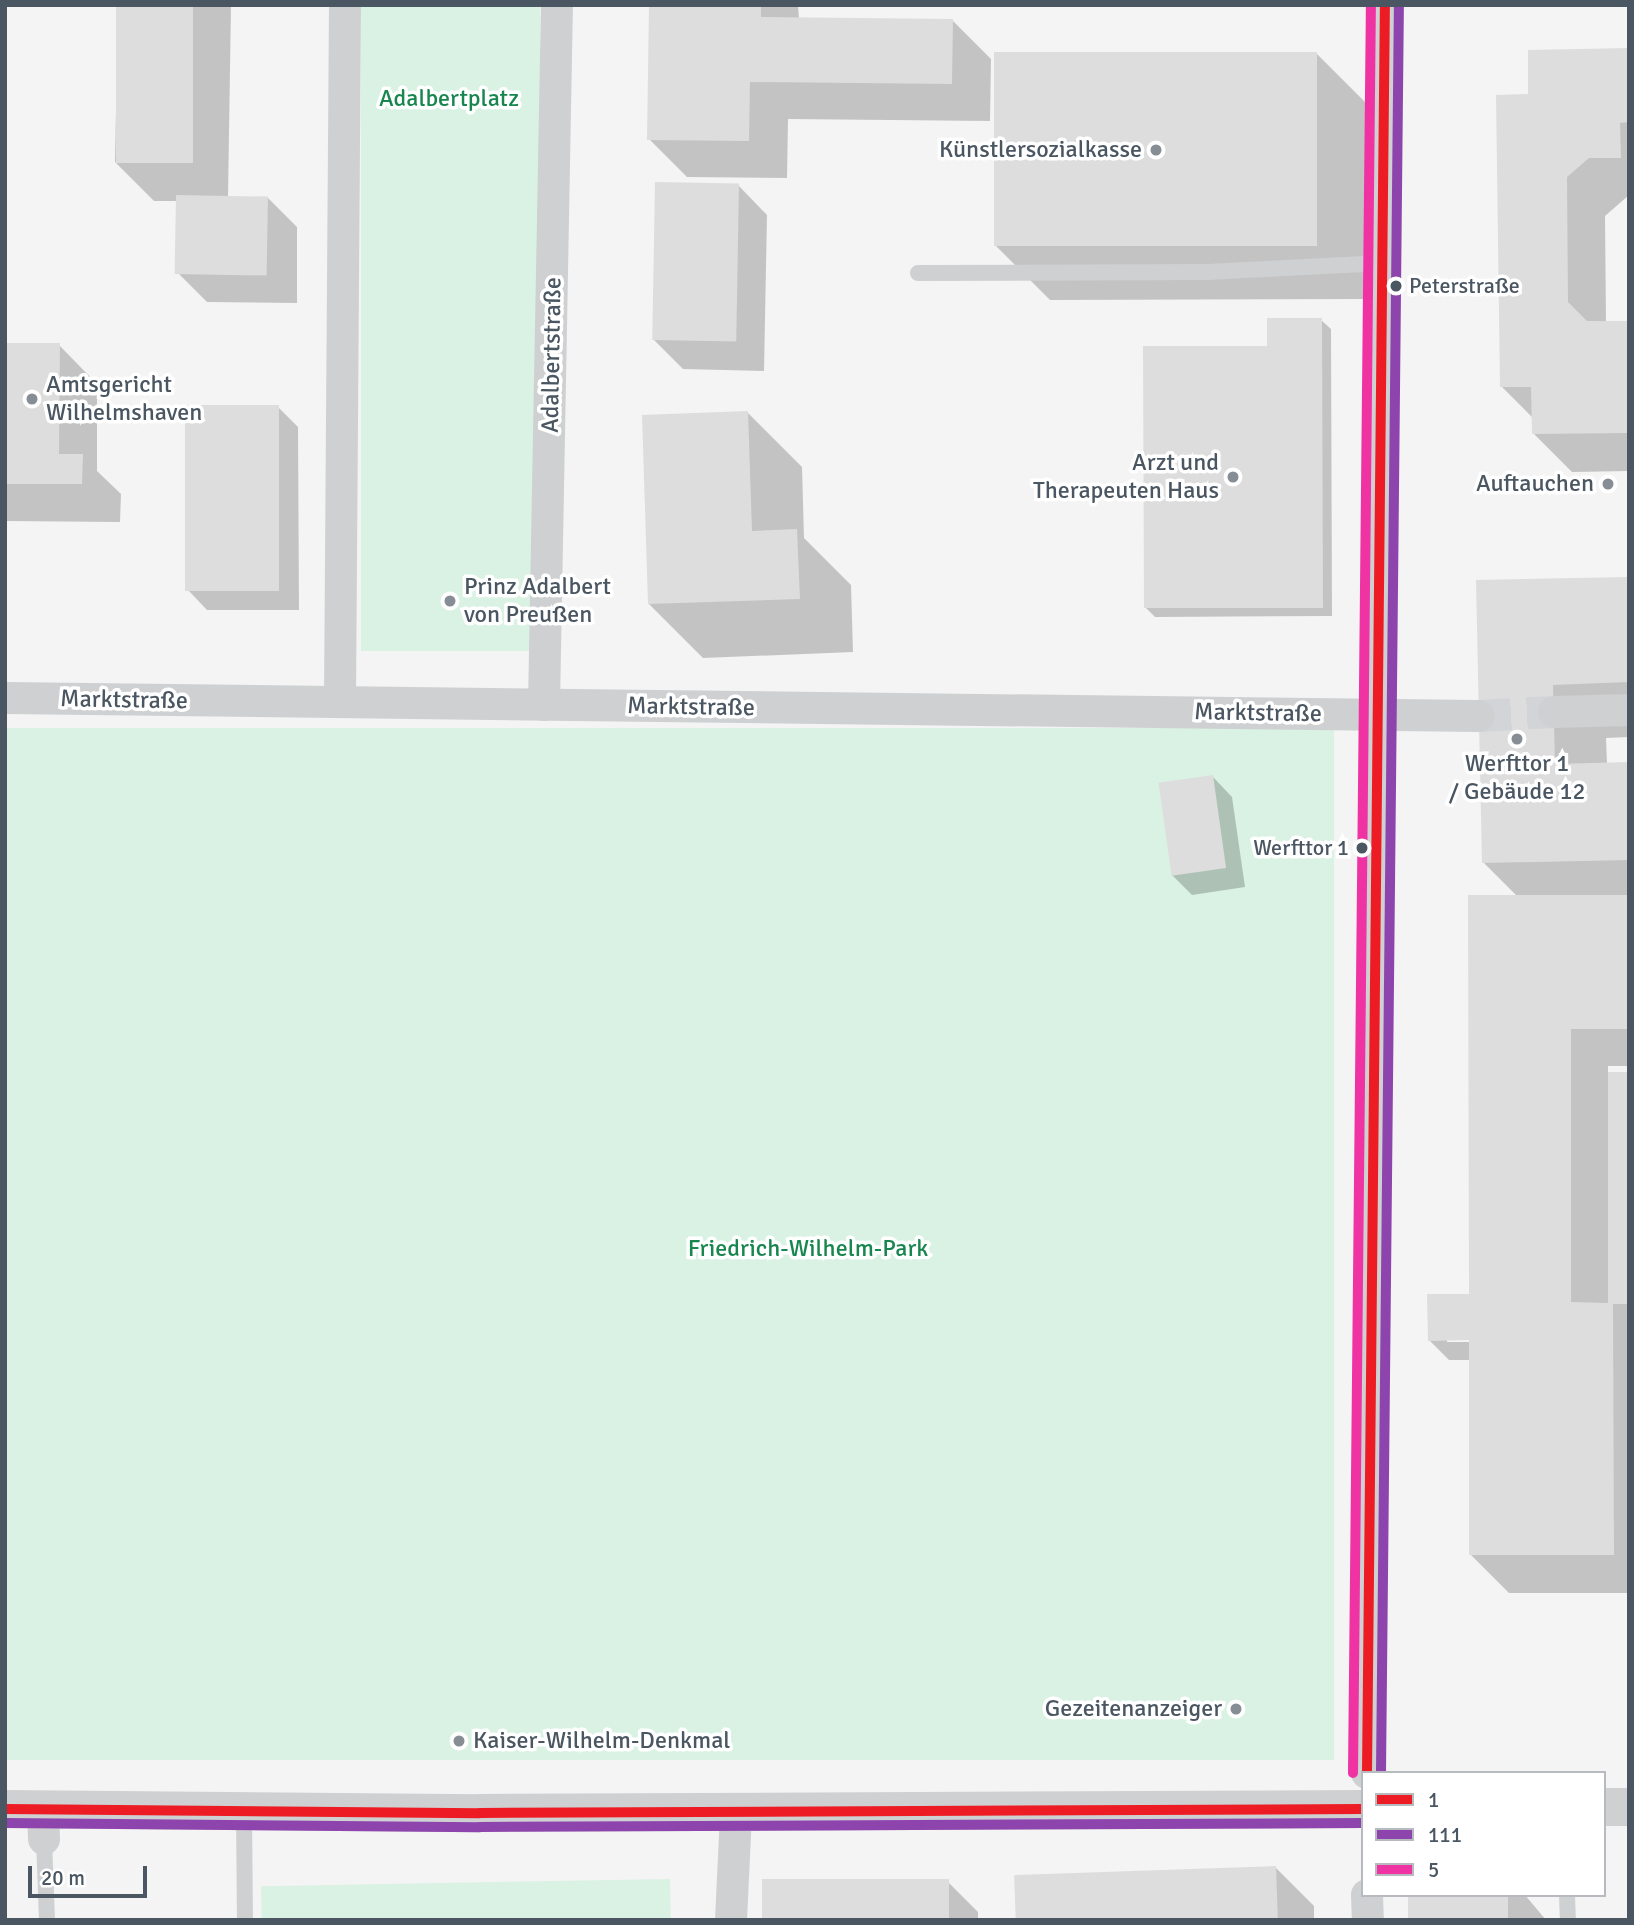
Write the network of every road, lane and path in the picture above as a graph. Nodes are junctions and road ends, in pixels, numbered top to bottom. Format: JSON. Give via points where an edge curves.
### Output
{"nodes":[{"id":1,"x":345,"y":5,"type":"edge"},
{"id":2,"x":557,"y":5,"type":"edge"},
{"id":3,"x":1385,"y":5,"type":"edge"},
{"id":4,"x":1385,"y":263,"type":"junction"},
{"id":5,"x":918,"y":273,"type":"dead end"},
{"id":6,"x":5,"y":698,"type":"edge"},
{"id":7,"x":341,"y":701,"type":"junction"},
{"id":8,"x":544,"y":705,"type":"junction"},
{"id":9,"x":1629,"y":710,"type":"edge"},
{"id":10,"x":1554,"y":712,"type":"tunnel mouth"},
{"id":11,"x":1377,"y":714,"type":"junction"},
{"id":12,"x":1479,"y":716,"type":"tunnel mouth"},
{"id":13,"x":1367,"y":1771,"type":"edge"},
{"id":14,"x":1606,"y":1807,"type":"edge"},
{"id":15,"x":1629,"y":1807,"type":"edge"},
{"id":16,"x":5,"y":1809,"type":"edge"},
{"id":17,"x":1361,"y":1809,"type":"edge"},
{"id":18,"x":244,"y":1810,"type":"junction"},
{"id":19,"x":736,"y":1812,"type":"junction"},
{"id":20,"x":43,"y":1825,"type":"junction"},
{"id":21,"x":1367,"y":1897,"type":"edge"},
{"id":22,"x":1567,"y":1897,"type":"edge"},
{"id":23,"x":47,"y":1920,"type":"edge"},
{"id":24,"x":245,"y":1920,"type":"edge"},
{"id":25,"x":731,"y":1920,"type":"edge"},
{"id":26,"x":1368,"y":1920,"type":"edge"},
{"id":27,"x":1568,"y":1920,"type":"edge"}],
"edges":[{"from":1,"to":7,"type":"street"},
{"from":2,"to":8,"type":"street","name":"Adalbertstraße"},
{"from":3,"to":4,"type":"street"},
{"from":4,"to":5,"type":"lane","via":[[1208,272]]},
{"from":4,"to":11,"type":"street"},
{"from":6,"to":7,"type":"street","name":"Marktstraße"},
{"from":7,"to":8,"type":"street","name":"Marktstraße"},
{"from":8,"to":11,"type":"street","name":"Marktstraße"},
{"from":9,"to":10,"type":"street"},
{"from":11,"to":12,"type":"street","name":"Marktstraße"},
{"from":11,"to":13,"type":"street"},
{"from":14,"to":15,"type":"street"},
{"from":16,"to":20,"type":"street"},
{"from":17,"to":19,"type":"street"},
{"from":18,"to":19,"type":"street"},
{"from":18,"to":20,"type":"street"},
{"from":18,"to":24,"type":"lane"},
{"from":19,"to":25,"type":"street"},
{"from":20,"to":23,"type":"lane"},
{"from":21,"to":26,"type":"street"},
{"from":22,"to":27,"type":"lane"}]}
